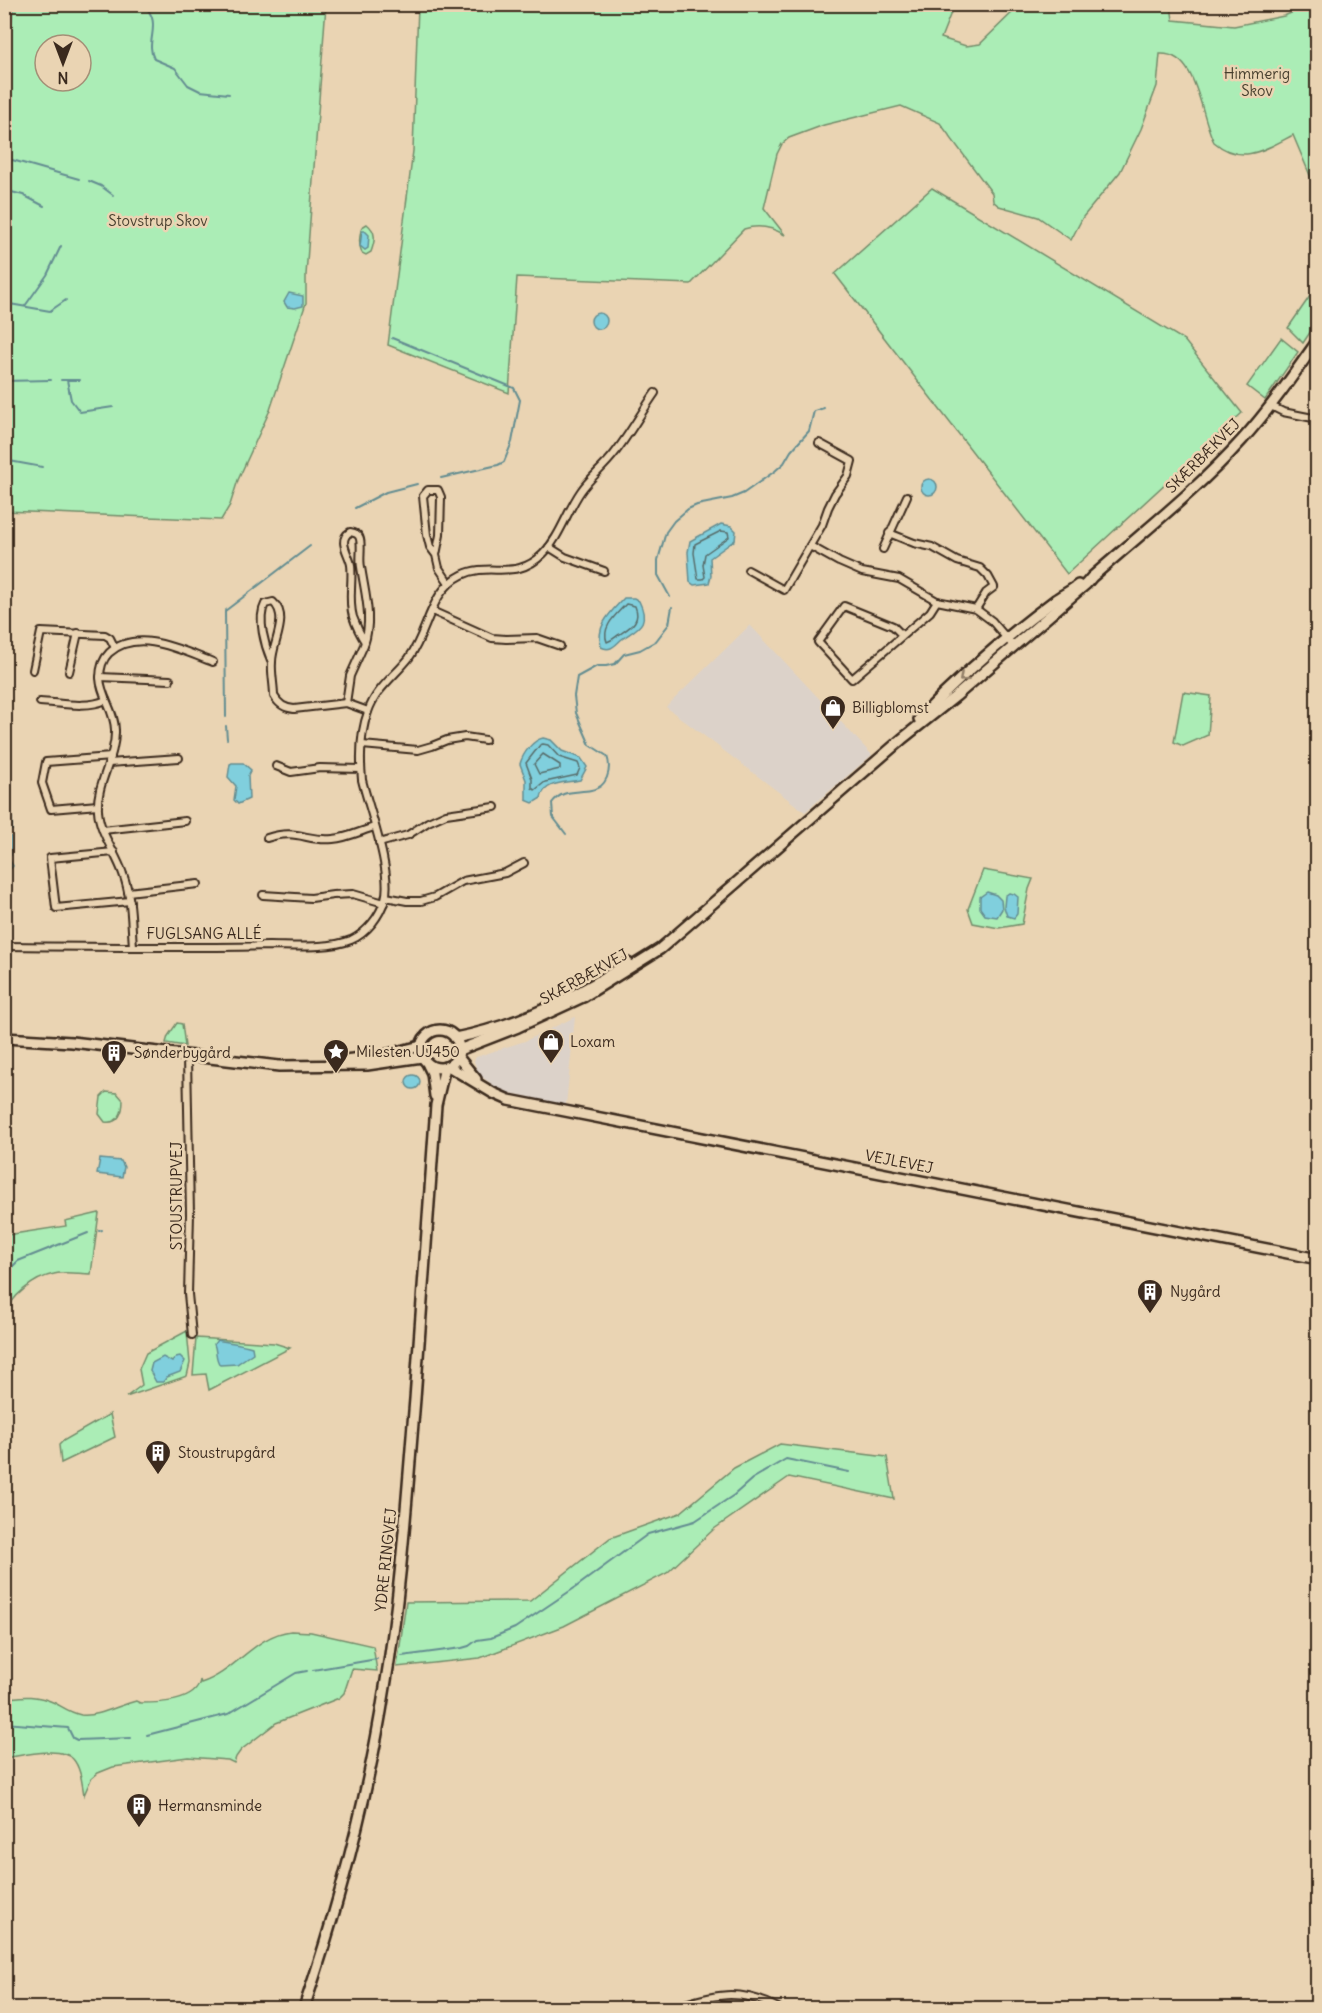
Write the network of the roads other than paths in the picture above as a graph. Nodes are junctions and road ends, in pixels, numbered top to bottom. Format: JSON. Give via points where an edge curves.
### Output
{"nodes":[{"id":1,"x":1317,"y":340,"type":"edge"},
{"id":2,"x":655,"y":393,"type":"dead end"},
{"id":3,"x":1271,"y":405,"type":"junction"},
{"id":4,"x":1317,"y":419,"type":"edge"},
{"id":5,"x":819,"y":443,"type":"dead end"},
{"id":6,"x":907,"y":496,"type":"dead end"},
{"id":7,"x":890,"y":533,"type":"junction"},
{"id":8,"x":810,"y":546,"type":"junction"},
{"id":9,"x":549,"y":547,"type":"junction"},
{"id":10,"x":883,"y":549,"type":"dead end"},
{"id":11,"x":436,"y":555,"type":"junction"},
{"id":12,"x":748,"y":570,"type":"dead end"},
{"id":13,"x":604,"y":571,"type":"dead end"},
{"id":14,"x":1092,"y":577,"type":"junction"},
{"id":15,"x":448,"y":584,"type":"junction"},
{"id":16,"x":365,"y":588,"type":"junction"},
{"id":17,"x":352,"y":590,"type":"junction"},
{"id":18,"x":937,"y":601,"type":"junction"},
{"id":19,"x":976,"y":609,"type":"junction"},
{"id":20,"x":432,"y":611,"type":"junction"},
{"id":21,"x":78,"y":633,"type":"junction"},
{"id":22,"x":902,"y":635,"type":"junction"},
{"id":23,"x":1007,"y":639,"type":"junction"},
{"id":24,"x":365,"y":642,"type":"junction"},
{"id":25,"x":560,"y":646,"type":"dead end"},
{"id":26,"x":1014,"y":646,"type":"junction"},
{"id":27,"x":115,"y":648,"type":"junction"},
{"id":28,"x":272,"y":660,"type":"junction"},
{"id":29,"x":213,"y":662,"type":"dead end"},
{"id":30,"x":33,"y":670,"type":"dead end"},
{"id":31,"x":69,"y":672,"type":"dead end"},
{"id":32,"x":100,"y":678,"type":"junction"},
{"id":33,"x":170,"y":680,"type":"dead end"},
{"id":34,"x":106,"y":700,"type":"junction"},
{"id":35,"x":40,"y":702,"type":"dead end"},
{"id":36,"x":346,"y":703,"type":"junction"},
{"id":37,"x":368,"y":711,"type":"junction"},
{"id":38,"x":902,"y":739,"type":"junction"},
{"id":39,"x":484,"y":740,"type":"dead end"},
{"id":40,"x":362,"y":745,"type":"junction"},
{"id":41,"x":179,"y":758,"type":"dead end"},
{"id":42,"x":110,"y":760,"type":"junction"},
{"id":43,"x":276,"y":766,"type":"dead end"},
{"id":44,"x":361,"y":769,"type":"junction"},
{"id":45,"x":98,"y":805,"type":"junction"},
{"id":46,"x":495,"y":807,"type":"dead end"},
{"id":47,"x":186,"y":821,"type":"dead end"},
{"id":48,"x":374,"y":827,"type":"junction"},
{"id":49,"x":103,"y":830,"type":"junction"},
{"id":50,"x":267,"y":838,"type":"dead end"},
{"id":51,"x":379,"y":843,"type":"junction"},
{"id":52,"x":114,"y":852,"type":"junction"},
{"id":53,"x":524,"y":863,"type":"dead end"},
{"id":54,"x":198,"y":884,"type":"dead end"},
{"id":55,"x":128,"y":892,"type":"junction"},
{"id":56,"x":263,"y":895,"type":"dead end"},
{"id":57,"x":385,"y":900,"type":"junction"},
{"id":58,"x":130,"y":901,"type":"junction"},
{"id":59,"x":709,"y":906,"type":"junction"},
{"id":60,"x":4,"y":946,"type":"edge"},
{"id":61,"x":134,"y":946,"type":"junction"},
{"id":62,"x":4,"y":1038,"type":"edge"},
{"id":63,"x":455,"y":1038,"type":"junction"},
{"id":64,"x":421,"y":1046,"type":"junction"},
{"id":65,"x":458,"y":1053,"type":"junction"},
{"id":66,"x":187,"y":1057,"type":"junction"},
{"id":67,"x":425,"y":1061,"type":"junction"},
{"id":68,"x":273,"y":1064,"type":"junction"},
{"id":69,"x":446,"y":1067,"type":"junction"},
{"id":70,"x":479,"y":1084,"type":"junction"},
{"id":71,"x":436,"y":1104,"type":"junction"},
{"id":72,"x":1317,"y":1259,"type":"edge"},
{"id":73,"x":192,"y":1335,"type":"dead end"},
{"id":74,"x":304,"y":2008,"type":"edge"},
{"id":75,"x":672,"y":2008,"type":"edge"},
{"id":76,"x":778,"y":2008,"type":"edge"}],
"edges":[{"from":1,"to":3,"type":"street","name":"SKÆRBÆKVEJ"},
{"from":2,"to":9,"type":"street","via":[[616,453],[580,493]]},
{"from":3,"to":4,"type":"street","via":[[1275,410]]},
{"from":3,"to":14,"type":"street","name":"SKÆRBÆKVEJ","via":[[1205,478]]},
{"from":5,"to":8,"type":"street","via":[[852,461],[848,476]]},
{"from":6,"to":7,"type":"street"},
{"from":7,"to":10,"type":"street"},
{"from":7,"to":19,"type":"street","via":[[980,568],[994,587]]},
{"from":8,"to":12,"type":"street","via":[[784,590]]},
{"from":8,"to":18,"type":"street","via":[[862,572],[899,579]]},
{"from":9,"to":13,"type":"street"},
{"from":9,"to":15,"type":"street","via":[[524,567],[474,570]]},
{"from":11,"to":11,"type":"street","via":[[441,497],[433,489],[423,496],[427,535]]},
{"from":11,"to":15,"type":"street"},
{"from":14,"to":23,"type":"street","name":"SKÆRBÆKVEJ","via":[[1057,598]]},
{"from":14,"to":26,"type":"street","name":"SKÆRBÆKVEJ"},
{"from":15,"to":20,"type":"street"},
{"from":16,"to":17,"type":"street"},
{"from":16,"to":17,"type":"street","via":[[360,538],[350,532],[344,541],[351,562]]},
{"from":16,"to":24,"type":"street"},
{"from":17,"to":24,"type":"street","via":[[352,615]]},
{"from":18,"to":19,"type":"street"},
{"from":18,"to":22,"type":"street","via":[[930,612]]},
{"from":19,"to":23,"type":"street"},
{"from":20,"to":25,"type":"street","via":[[492,638],[537,638]]},
{"from":20,"to":37,"type":"street","via":[[413,651],[376,694]]},
{"from":21,"to":27,"type":"street","via":[[105,635]]},
{"from":21,"to":30,"type":"street","via":[[41,632]]},
{"from":21,"to":31,"type":"street"},
{"from":22,"to":22,"type":"street","via":[[852,679],[818,642],[844,606],[893,626]]},
{"from":23,"to":26,"type":"street"},
{"from":23,"to":38,"type":"street","name":"SKÆRBÆKVEJ","one_way":true,"via":[[937,701]]},
{"from":24,"to":36,"type":"street","via":[[350,676]]},
{"from":26,"to":38,"type":"street","name":"SKÆRBÆKVEJ"},
{"from":27,"to":29,"type":"street","via":[[151,642]]},
{"from":27,"to":32,"type":"street","via":[[106,656]]},
{"from":28,"to":28,"type":"street","via":[[266,648],[262,617],[265,604],[273,602],[278,606],[280,624]]},
{"from":28,"to":36,"type":"street","via":[[274,696],[283,706],[294,709]]},
{"from":32,"to":33,"type":"street"},
{"from":32,"to":34,"type":"street"},
{"from":34,"to":35,"type":"street","via":[[88,705]]},
{"from":34,"to":42,"type":"street","via":[[115,732]]},
{"from":36,"to":37,"type":"street"},
{"from":37,"to":40,"type":"street"},
{"from":38,"to":59,"type":"street","name":"SKÆRBÆKVEJ"},
{"from":39,"to":40,"type":"street","via":[[465,737],[418,750]]},
{"from":40,"to":44,"type":"street"},
{"from":41,"to":42,"type":"street"},
{"from":42,"to":45,"type":"street"},
{"from":42,"to":45,"type":"street","via":[[46,762],[42,783],[51,808]]},
{"from":43,"to":44,"type":"street","via":[[291,772]]},
{"from":44,"to":48,"type":"street"},
{"from":45,"to":49,"type":"street"},
{"from":46,"to":51,"type":"street","via":[[446,814],[408,835]]},
{"from":47,"to":49,"type":"street"},
{"from":48,"to":50,"type":"street","via":[[333,839],[292,833]]},
{"from":48,"to":51,"type":"street"},
{"from":49,"to":52,"type":"street"},
{"from":51,"to":57,"type":"street","via":[[388,882]]},
{"from":52,"to":55,"type":"street"},
{"from":52,"to":58,"type":"street","via":[[50,858],[56,908]]},
{"from":53,"to":57,"type":"street","via":[[492,877],[463,881],[421,901]]},
{"from":54,"to":55,"type":"street"},
{"from":55,"to":58,"type":"street"},
{"from":56,"to":57,"type":"street","via":[[311,898],[353,894]]},
{"from":57,"to":61,"type":"street","name":"FUGLSANG ALLÉ","via":[[363,933],[338,944]]},
{"from":58,"to":61,"type":"street"},
{"from":59,"to":63,"type":"street","name":"SKÆRBÆKVEJ","via":[[644,953],[580,992],[517,1019]]},
{"from":59,"to":65,"type":"street","name":"SKÆRBÆKVEJ","via":[[660,949],[583,997]]},
{"from":60,"to":61,"type":"street","name":"FUGLSANG ALLÉ"},
{"from":62,"to":66,"type":"street","via":[[72,1042]]},
{"from":63,"to":64,"type":"street","via":[[446,1031],[435,1030],[425,1036]]},
{"from":63,"to":65,"type":"street"},
{"from":64,"to":67,"type":"street"},
{"from":64,"to":68,"type":"street","via":[[380,1056]]},
{"from":65,"to":69,"type":"street"},
{"from":65,"to":70,"type":"street","name":"VEJLEVEJ"},
{"from":66,"to":68,"type":"street"},
{"from":66,"to":73,"type":"street","name":"STOUSTRUPVEJ","via":[[188,1294]]},
{"from":67,"to":68,"type":"street","via":[[351,1066]]},
{"from":67,"to":69,"type":"street","via":[[436,1068]]},
{"from":67,"to":71,"type":"street","name":"YDRE RINGVEJ","via":[[432,1073]]},
{"from":69,"to":70,"type":"street","name":"VEJLEVEJ"},
{"from":69,"to":71,"type":"street","name":"YDRE RINGVEJ"},
{"from":70,"to":72,"type":"street","name":"VEJLEVEJ","via":[[509,1100]]},
{"from":71,"to":74,"type":"street","name":"YDRE RINGVEJ","via":[[392,1646],[363,1806]]},
{"from":75,"to":76,"type":"street","via":[[732,1995],[756,1997]]}]}
